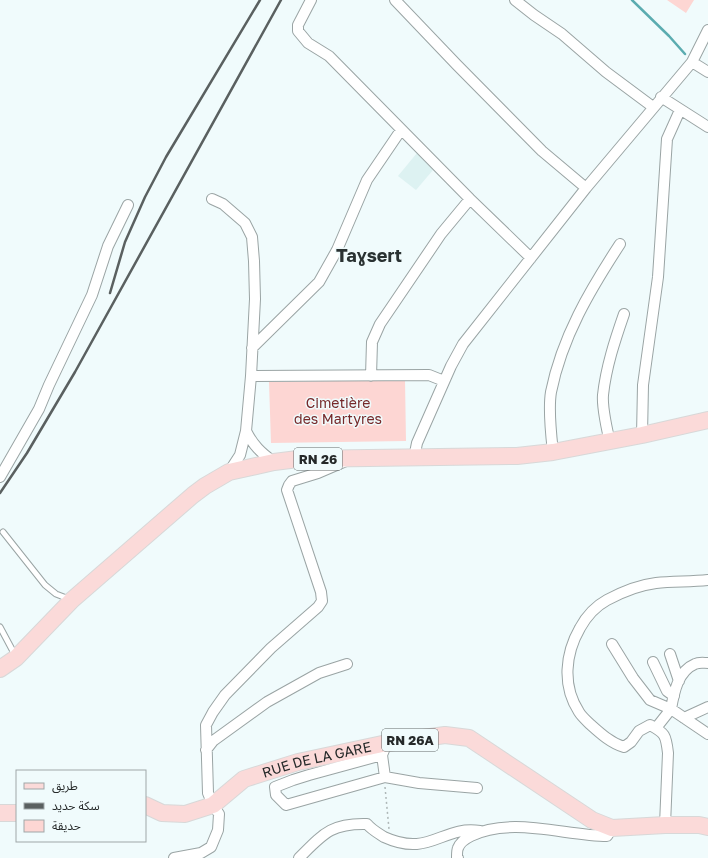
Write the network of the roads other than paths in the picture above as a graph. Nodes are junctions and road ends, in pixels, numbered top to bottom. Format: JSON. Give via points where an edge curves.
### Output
{"nodes":[{"id":1,"x":311,"y":0,"type":"edge"},
{"id":2,"x":395,"y":0,"type":"edge"},
{"id":3,"x":515,"y":0,"type":"edge"},
{"id":4,"x":708,"y":30,"type":"edge"},
{"id":5,"x":692,"y":62,"type":"junction"},
{"id":6,"x":708,"y":72,"type":"edge"},
{"id":7,"x":661,"y":97,"type":"junction"},
{"id":8,"x":653,"y":107,"type":"junction"},
{"id":9,"x":680,"y":110,"type":"junction"},
{"id":10,"x":708,"y":127,"type":"edge"},
{"id":11,"x":401,"y":130,"type":"junction"},
{"id":12,"x":586,"y":188,"type":"junction"},
{"id":13,"x":212,"y":198,"type":"dead end"},
{"id":14,"x":470,"y":199,"type":"junction"},
{"id":15,"x":128,"y":205,"type":"dead end"},
{"id":16,"x":620,"y":244,"type":"dead end"},
{"id":17,"x":531,"y":258,"type":"junction"},
{"id":18,"x":624,"y":314,"type":"dead end"},
{"id":19,"x":252,"y":348,"type":"junction"},
{"id":20,"x":251,"y":376,"type":"junction"},
{"id":21,"x":372,"y":376,"type":"junction"},
{"id":22,"x":444,"y":381,"type":"junction"},
{"id":23,"x":708,"y":420,"type":"edge"},
{"id":24,"x":246,"y":431,"type":"junction"},
{"id":25,"x":642,"y":435,"type":"junction"},
{"id":26,"x":610,"y":441,"type":"junction"},
{"id":27,"x":553,"y":452,"type":"junction"},
{"id":28,"x":352,"y":458,"type":"junction"},
{"id":29,"x":414,"y":458,"type":"junction"},
{"id":30,"x":274,"y":462,"type":"junction"},
{"id":31,"x":229,"y":472,"type":"junction"},
{"id":32,"x":0,"y":477,"type":"edge"},
{"id":33,"x":3,"y":532,"type":"dead end"},
{"id":34,"x":708,"y":580,"type":"edge"},
{"id":35,"x":72,"y":600,"type":"junction"},
{"id":36,"x":0,"y":628,"type":"edge"},
{"id":37,"x":612,"y":644,"type":"dead end"},
{"id":38,"x":695,"y":652,"type":"dead end"},
{"id":39,"x":670,"y":654,"type":"dead end"},
{"id":40,"x":16,"y":658,"type":"junction"},
{"id":41,"x":653,"y":662,"type":"dead end"},
{"id":42,"x":696,"y":663,"type":"junction"},
{"id":43,"x":708,"y":663,"type":"edge"},
{"id":44,"x":347,"y":664,"type":"dead end"},
{"id":45,"x":0,"y":669,"type":"edge"},
{"id":46,"x":679,"y":681,"type":"junction"},
{"id":47,"x":674,"y":696,"type":"junction"},
{"id":48,"x":708,"y":707,"type":"edge"},
{"id":49,"x":672,"y":709,"type":"junction"},
{"id":50,"x":684,"y":718,"type":"junction"},
{"id":51,"x":656,"y":728,"type":"junction"},
{"id":52,"x":708,"y":734,"type":"edge"},
{"id":53,"x":384,"y":749,"type":"junction"},
{"id":54,"x":206,"y":750,"type":"junction"},
{"id":55,"x":385,"y":777,"type":"junction"},
{"id":56,"x":477,"y":788,"type":"dead end"},
{"id":57,"x":146,"y":805,"type":"edge"},
{"id":58,"x":213,"y":805,"type":"junction"},
{"id":59,"x":0,"y":813,"type":"edge"},
{"id":60,"x":16,"y":813,"type":"edge"},
{"id":61,"x":665,"y":825,"type":"junction"},
{"id":62,"x":708,"y":827,"type":"edge"},
{"id":63,"x":612,"y":828,"type":"junction"},
{"id":64,"x":480,"y":831,"type":"junction"},
{"id":65,"x":202,"y":856,"type":"edge"},
{"id":66,"x":174,"y":858,"type":"edge"},
{"id":67,"x":299,"y":858,"type":"edge"},
{"id":68,"x":458,"y":858,"type":"edge"}],
"edges":[{"from":1,"to":11,"type":"street","via":[[298,25],[298,31],[308,43],[329,56]]},
{"from":2,"to":12,"type":"street","via":[[542,151]]},
{"from":3,"to":8,"type":"street"},
{"from":4,"to":5,"type":"street"},
{"from":5,"to":6,"type":"street"},
{"from":5,"to":7,"type":"street"},
{"from":7,"to":8,"type":"street"},
{"from":7,"to":9,"type":"street"},
{"from":8,"to":12,"type":"street"},
{"from":9,"to":10,"type":"street"},
{"from":9,"to":25,"type":"street","via":[[667,139],[658,277],[642,386]]},
{"from":11,"to":14,"type":"street"},
{"from":11,"to":19,"type":"street","via":[[367,180],[337,250],[319,282]]},
{"from":12,"to":17,"type":"street"},
{"from":13,"to":19,"type":"street","via":[[245,223],[252,237],[255,299]]},
{"from":14,"to":17,"type":"street"},
{"from":14,"to":21,"type":"street","via":[[440,234],[380,324],[372,342]]},
{"from":15,"to":32,"type":"street","via":[[108,246],[92,295],[39,408]]},
{"from":16,"to":27,"type":"street","via":[[596,281],[564,343],[551,392]]},
{"from":17,"to":22,"type":"street","via":[[464,344]]},
{"from":18,"to":26,"type":"street","via":[[613,345],[603,397]]},
{"from":19,"to":20,"type":"street"},
{"from":20,"to":21,"type":"street"},
{"from":20,"to":24,"type":"street"},
{"from":21,"to":22,"type":"street","via":[[429,375]]},
{"from":22,"to":29,"type":"street","via":[[417,443]]},
{"from":23,"to":25,"type":"main road","number":"RN 26"},
{"from":24,"to":30,"type":"street","via":[[252,444]]},
{"from":24,"to":31,"type":"street","via":[[240,454]]},
{"from":25,"to":26,"type":"main road","number":"RN 26"},
{"from":26,"to":27,"type":"main road","number":"RN 26"},
{"from":27,"to":29,"type":"main road","number":"RN 26","via":[[517,456]]},
{"from":28,"to":29,"type":"main road","number":"RN 26"},
{"from":28,"to":30,"type":"main road","number":"RN 26"},
{"from":28,"to":54,"type":"street","via":[[292,481],[289,485],[287,490],[322,601],[318,608],[272,648],[225,695],[206,726]]},
{"from":30,"to":31,"type":"main road","number":"RN 26"},
{"from":31,"to":35,"type":"main road","number":"RN 26","via":[[192,495]]},
{"from":33,"to":35,"type":"lane","via":[[45,584],[56,594]]},
{"from":34,"to":51,"type":"street","via":[[656,583],[634,588],[606,600],[586,617],[574,638],[568,659],[567,682],[579,713],[615,744],[624,747],[639,731],[650,725]]},
{"from":35,"to":40,"type":"main road","number":"RN 26"},
{"from":36,"to":40,"type":"lane"},
{"from":37,"to":49,"type":"street","via":[[650,700]]},
{"from":38,"to":42,"type":"street"},
{"from":39,"to":46,"type":"street"},
{"from":40,"to":45,"type":"main road","number":"RN 26"},
{"from":41,"to":47,"type":"street","via":[[667,691]]},
{"from":42,"to":43,"type":"street"},
{"from":42,"to":46,"type":"street","via":[[681,674]]},
{"from":44,"to":54,"type":"street","via":[[319,673],[267,702],[213,741]]},
{"from":46,"to":47,"type":"street"},
{"from":47,"to":49,"type":"street"},
{"from":48,"to":50,"type":"street"},
{"from":49,"to":50,"type":"street"},
{"from":49,"to":51,"type":"street"},
{"from":50,"to":52,"type":"street"},
{"from":51,"to":61,"type":"street","via":[[661,731],[667,742]]},
{"from":53,"to":55,"type":"street"},
{"from":53,"to":55,"type":"street","via":[[276,787],[276,795],[286,805]]},
{"from":53,"to":58,"type":"main road","name":"RUE DE LA GARE","number":"RN 26A","via":[[298,762],[244,779]]},
{"from":53,"to":63,"type":"main road","name":"RUE DE LA GARE","number":"RN 26A","via":[[445,735],[469,738],[592,820]]},
{"from":54,"to":58,"type":"street","via":[[208,793]]},
{"from":55,"to":56,"type":"street"},
{"from":57,"to":58,"type":"main road","name":"RUE DE LA GARE","number":"RN 26A","via":[[162,813],[185,814]]},
{"from":58,"to":65,"type":"street","via":[[219,814],[218,830],[210,847]]},
{"from":59,"to":60,"type":"main road"},
{"from":61,"to":62,"type":"main road","number":"RN 26A"},
{"from":61,"to":63,"type":"main road","name":"RUE DE LA GARE","number":"RN 26A"},
{"from":63,"to":64,"type":"street","via":[[607,836],[544,828]]},
{"from":64,"to":67,"type":"street","via":[[466,831],[422,850],[409,850],[399,847],[367,824],[352,824],[329,831]]},
{"from":64,"to":68,"type":"street","via":[[458,847]]},
{"from":65,"to":66,"type":"street"}]}
